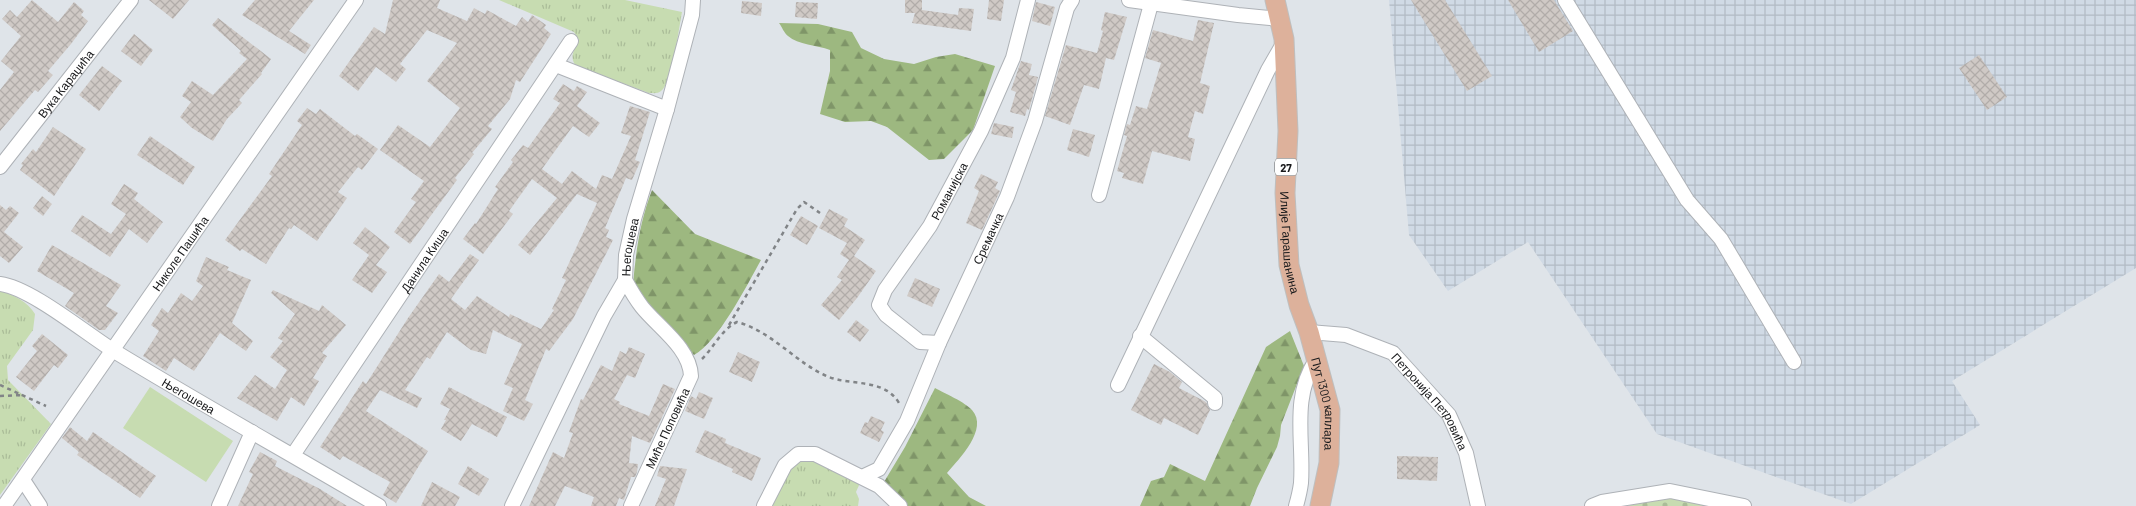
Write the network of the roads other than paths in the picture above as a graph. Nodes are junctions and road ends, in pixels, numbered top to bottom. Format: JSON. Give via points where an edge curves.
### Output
{"nodes":[{"id":1,"x":131,"y":0,"type":"edge"},
{"id":2,"x":356,"y":0,"type":"edge"},
{"id":3,"x":693,"y":0,"type":"edge"},
{"id":4,"x":1028,"y":0,"type":"edge"},
{"id":5,"x":1072,"y":0,"type":"edge"},
{"id":6,"x":1129,"y":0,"type":"edge"},
{"id":7,"x":1275,"y":0,"type":"edge"},
{"id":8,"x":1565,"y":0,"type":"edge"},
{"id":9,"x":1151,"y":4,"type":"junction"},
{"id":10,"x":1279,"y":19,"type":"junction"},
{"id":11,"x":571,"y":41,"type":"dead end"},
{"id":12,"x":1283,"y":44,"type":"junction"},
{"id":13,"x":556,"y":65,"type":"junction"},
{"id":14,"x":667,"y":110,"type":"junction"},
{"id":15,"x":0,"y":167,"type":"edge"},
{"id":16,"x":1099,"y":195,"type":"dead end"},
{"id":17,"x":625,"y":280,"type":"junction"},
{"id":18,"x":0,"y":284,"type":"edge"},
{"id":19,"x":1309,"y":332,"type":"junction"},
{"id":20,"x":1140,"y":336,"type":"junction"},
{"id":21,"x":939,"y":343,"type":"junction"},
{"id":22,"x":112,"y":350,"type":"junction"},
{"id":23,"x":1316,"y":360,"type":"junction"},
{"id":24,"x":1794,"y":362,"type":"dead end"},
{"id":25,"x":1118,"y":385,"type":"dead end"},
{"id":26,"x":1215,"y":403,"type":"dead end"},
{"id":27,"x":252,"y":432,"type":"junction"},
{"id":28,"x":293,"y":455,"type":"junction"},
{"id":29,"x":879,"y":469,"type":"junction"},
{"id":30,"x":862,"y":477,"type":"junction"},
{"id":31,"x":23,"y":480,"type":"junction"},
{"id":32,"x":879,"y":486,"type":"junction"},
{"id":33,"x":4,"y":506,"type":"edge"},
{"id":34,"x":40,"y":506,"type":"edge"},
{"id":35,"x":219,"y":506,"type":"edge"},
{"id":36,"x":379,"y":506,"type":"edge"},
{"id":37,"x":512,"y":506,"type":"edge"},
{"id":38,"x":631,"y":506,"type":"edge"},
{"id":39,"x":764,"y":506,"type":"edge"},
{"id":40,"x":900,"y":506,"type":"edge"},
{"id":41,"x":1296,"y":506,"type":"edge"},
{"id":42,"x":1320,"y":506,"type":"edge"},
{"id":43,"x":1478,"y":506,"type":"edge"},
{"id":44,"x":1592,"y":506,"type":"edge"},
{"id":45,"x":1744,"y":506,"type":"edge"}],
"edges":[{"from":1,"to":15,"type":"street","name":"Вука Караџића"},
{"from":2,"to":22,"type":"street","name":"Николе Пашића"},
{"from":3,"to":14,"type":"street","name":"Његошева"},
{"from":4,"to":21,"type":"street","name":"Романијска","via":[[1013,58],[981,132],[930,226],[885,290],[879,305],[886,315],[920,342]]},
{"from":5,"to":21,"type":"street","name":"Сремачка","via":[[1035,121],[1007,197]]},
{"from":6,"to":9,"type":"street"},
{"from":7,"to":10,"type":"main road","name":"Илије Гарашанина","number":"27"},
{"from":8,"to":24,"type":"street","via":[[1687,200],[1721,239]]},
{"from":9,"to":10,"type":"street"},
{"from":9,"to":16,"type":"street"},
{"from":10,"to":12,"type":"main road","name":"Илије Гарашанина","number":"27"},
{"from":11,"to":13,"type":"street","name":"Данила Киша"},
{"from":12,"to":19,"type":"main road","name":"Илије Гарашанина","number":"27","via":[[1288,131],[1285,193],[1289,265]]},
{"from":12,"to":20,"type":"street"},
{"from":13,"to":14,"type":"street"},
{"from":13,"to":28,"type":"street","name":"Данила Киша"},
{"from":14,"to":17,"type":"street","name":"Његошева","via":[[634,219],[626,255]]},
{"from":17,"to":37,"type":"street","name":"Његошева","via":[[604,316]]},
{"from":17,"to":38,"type":"street","name":"Миће Поповића","via":[[641,306],[685,354],[692,376]]},
{"from":18,"to":22,"type":"street","name":"Његошева","via":[[26,292]]},
{"from":19,"to":23,"type":"main road","name":"Пут 1300 каплара","number":"27"},
{"from":19,"to":43,"type":"street","name":"Петронија Петровића","via":[[1346,336],[1393,353],[1449,416],[1466,453]]},
{"from":20,"to":25,"type":"street"},
{"from":20,"to":26,"type":"street","via":[[1215,398]]},
{"from":21,"to":29,"type":"street","name":"Сремачка","via":[[908,421]]},
{"from":22,"to":27,"type":"street","name":"Његошева"},
{"from":22,"to":31,"type":"street","name":"Николе Пашића"},
{"from":23,"to":41,"type":"street","via":[[1309,371],[1299,410],[1301,484]]},
{"from":23,"to":42,"type":"main road","name":"Пут 1300 каплара","number":"27","via":[[1330,410],[1329,463]]},
{"from":27,"to":28,"type":"street","name":"Његошева"},
{"from":27,"to":35,"type":"street"},
{"from":28,"to":36,"type":"street","name":"Његошева"},
{"from":29,"to":30,"type":"street"},
{"from":29,"to":32,"type":"street"},
{"from":30,"to":32,"type":"street"},
{"from":30,"to":39,"type":"street","via":[[815,454],[798,454],[785,465]]},
{"from":31,"to":33,"type":"street","name":"Николе Пашића"},
{"from":31,"to":34,"type":"street"},
{"from":32,"to":40,"type":"street"},
{"from":44,"to":45,"type":"street","via":[[1670,491]]}]}
